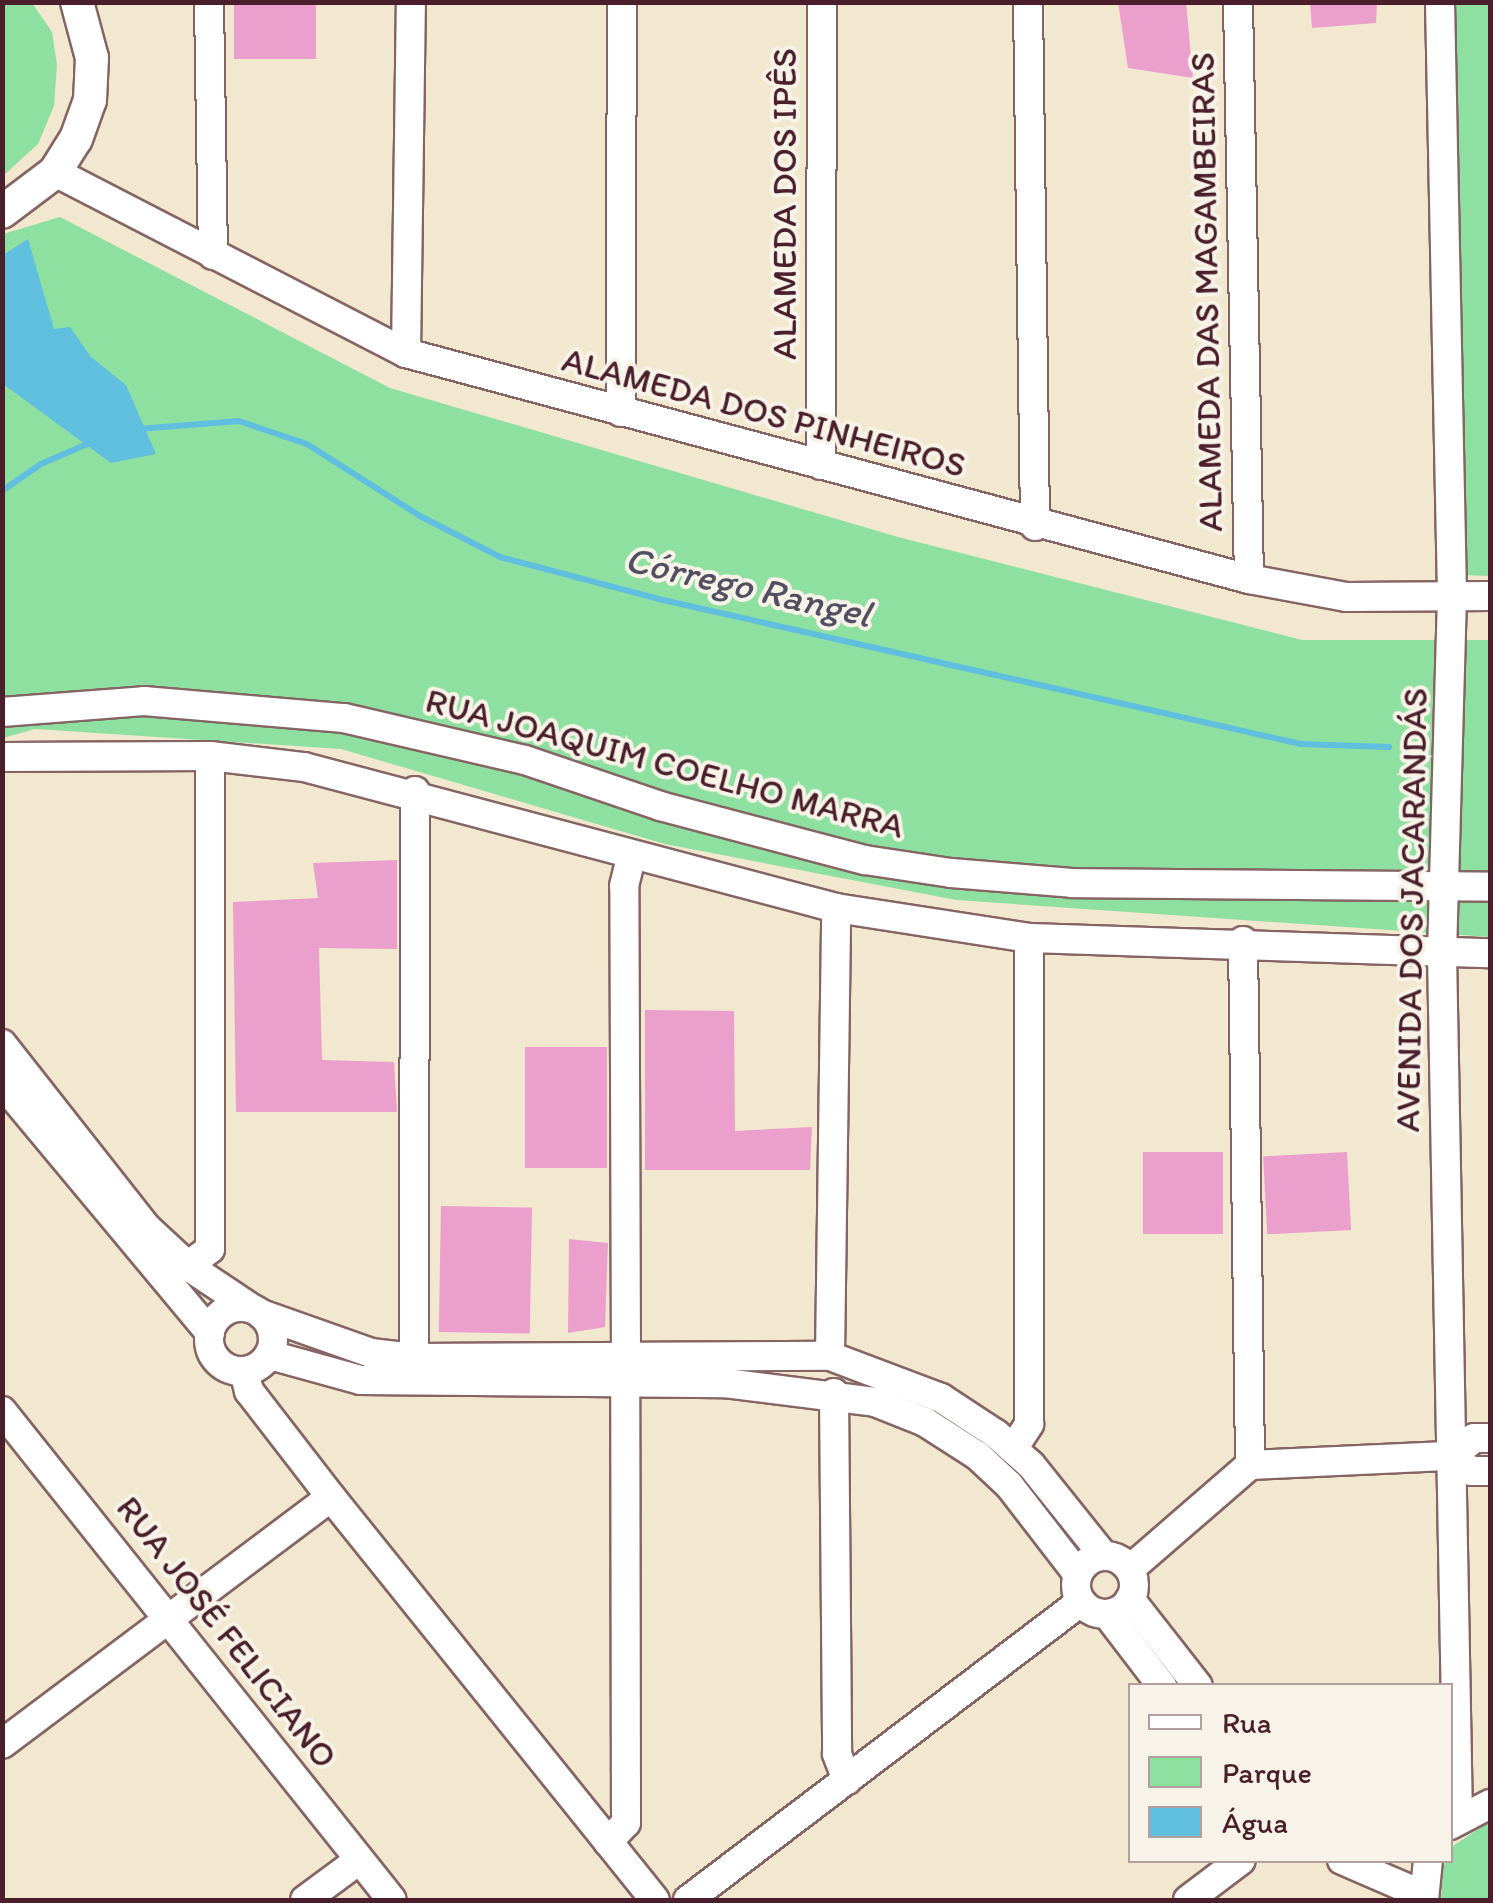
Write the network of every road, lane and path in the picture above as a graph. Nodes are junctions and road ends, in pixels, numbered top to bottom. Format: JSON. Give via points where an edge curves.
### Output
{"nodes":[{"id":1,"x":78,"y":2,"type":"edge"},
{"id":2,"x":210,"y":2,"type":"edge"},
{"id":3,"x":411,"y":2,"type":"edge"},
{"id":4,"x":622,"y":2,"type":"edge"},
{"id":5,"x":822,"y":2,"type":"edge"},
{"id":6,"x":1028,"y":2,"type":"edge"},
{"id":7,"x":1238,"y":2,"type":"edge"},
{"id":8,"x":1440,"y":2,"type":"edge"},
{"id":9,"x":55,"y":172,"type":"junction"},
{"id":10,"x":2,"y":212,"type":"edge"},
{"id":11,"x":213,"y":256,"type":"junction"},
{"id":12,"x":406,"y":353,"type":"junction"},
{"id":13,"x":621,"y":412,"type":"junction"},
{"id":14,"x":821,"y":465,"type":"junction"},
{"id":15,"x":1035,"y":526,"type":"junction"},
{"id":16,"x":1249,"y":580,"type":"junction"},
{"id":17,"x":1452,"y":596,"type":"junction"},
{"id":18,"x":1490,"y":596,"type":"edge"},
{"id":19,"x":2,"y":712,"type":"edge"},
{"id":20,"x":210,"y":756,"type":"junction"},
{"id":21,"x":2,"y":758,"type":"edge"},
{"id":22,"x":414,"y":791,"type":"junction"},
{"id":23,"x":632,"y":856,"type":"junction"},
{"id":24,"x":1490,"y":887,"type":"edge"},
{"id":25,"x":1445,"y":888,"type":"junction"},
{"id":26,"x":836,"y":908,"type":"junction"},
{"id":27,"x":1029,"y":938,"type":"junction"},
{"id":28,"x":1243,"y":941,"type":"junction"},
{"id":29,"x":1442,"y":953,"type":"junction"},
{"id":30,"x":1490,"y":953,"type":"edge"},
{"id":31,"x":2,"y":1044,"type":"edge"},
{"id":32,"x":2,"y":1083,"type":"edge"},
{"id":33,"x":188,"y":1266,"type":"junction"},
{"id":34,"x":256,"y":1311,"type":"junction"},
{"id":35,"x":210,"y":1333,"type":"junction"},
{"id":36,"x":626,"y":1355,"type":"junction"},
{"id":37,"x":270,"y":1356,"type":"junction"},
{"id":38,"x":830,"y":1356,"type":"junction"},
{"id":39,"x":414,"y":1358,"type":"junction"},
{"id":40,"x":244,"y":1372,"type":"junction"},
{"id":41,"x":625,"y":1383,"type":"junction"},
{"id":42,"x":834,"y":1393,"type":"junction"},
{"id":43,"x":2,"y":1411,"type":"edge"},
{"id":44,"x":1490,"y":1438,"type":"edge"},
{"id":45,"x":1013,"y":1450,"type":"junction"},
{"id":46,"x":1452,"y":1456,"type":"junction"},
{"id":47,"x":1250,"y":1464,"type":"junction"},
{"id":48,"x":1490,"y":1471,"type":"edge"},
{"id":49,"x":331,"y":1497,"type":"junction"},
{"id":50,"x":1103,"y":1555,"type":"junction"},
{"id":51,"x":1130,"y":1569,"type":"junction"},
{"id":52,"x":1078,"y":1573,"type":"junction"},
{"id":53,"x":1106,"y":1605,"type":"junction"},
{"id":54,"x":170,"y":1621,"type":"junction"},
{"id":55,"x":1160,"y":1683,"type":"edge"},
{"id":56,"x":1195,"y":1683,"type":"edge"},
{"id":57,"x":2,"y":1744,"type":"edge"},
{"id":58,"x":847,"y":1780,"type":"junction"},
{"id":59,"x":1490,"y":1804,"type":"edge"},
{"id":60,"x":1454,"y":1822,"type":"edge"},
{"id":61,"x":608,"y":1842,"type":"junction"},
{"id":62,"x":359,"y":1860,"type":"junction"},
{"id":63,"x":1237,"y":1863,"type":"edge"},
{"id":64,"x":1349,"y":1863,"type":"edge"},
{"id":65,"x":1428,"y":1863,"type":"edge"},
{"id":66,"x":305,"y":1900,"type":"edge"},
{"id":67,"x":392,"y":1900,"type":"edge"},
{"id":68,"x":655,"y":1900,"type":"edge"},
{"id":69,"x":688,"y":1900,"type":"edge"},
{"id":70,"x":1188,"y":1900,"type":"edge"},
{"id":71,"x":1422,"y":1900,"type":"edge"}],
"edges":[{"from":1,"to":9,"type":"main road","via":[[92,58],[90,100]]},
{"from":2,"to":11,"type":"street"},
{"from":3,"to":12,"type":"street"},
{"from":4,"to":13,"type":"street"},
{"from":5,"to":14,"type":"street","name":"ALAMEDA DOS IPÊS"},
{"from":6,"to":15,"type":"street"},
{"from":7,"to":16,"type":"street","name":"ALAMEDA DAS MAGAMBEIRAS"},
{"from":8,"to":17,"type":"street","name":"AVENIDA DOS JACARANDÁS"},
{"from":9,"to":10,"type":"main road"},
{"from":9,"to":11,"type":"street","name":"ALAMEDA DOS PINHEIROS"},
{"from":11,"to":12,"type":"street","name":"ALAMEDA DOS PINHEIROS"},
{"from":12,"to":13,"type":"street","name":"ALAMEDA DOS PINHEIROS"},
{"from":13,"to":14,"type":"street","name":"ALAMEDA DOS PINHEIROS"},
{"from":14,"to":15,"type":"street","name":"ALAMEDA DOS PINHEIROS"},
{"from":15,"to":16,"type":"street","name":"ALAMEDA DOS PINHEIROS"},
{"from":16,"to":17,"type":"street","name":"ALAMEDA DOS PINHEIROS","via":[[1346,597]]},
{"from":17,"to":18,"type":"street","name":"ALAMEDA DOS PINHEIROS"},
{"from":17,"to":25,"type":"street","name":"AVENIDA DOS JACARANDÁS"},
{"from":19,"to":25,"type":"street","name":"RUA JOAQUIM COELHO MARRA","via":[[144,700],[344,718],[525,760],[660,806],[865,860],[951,873],[1072,882]]},
{"from":20,"to":21,"type":"street"},
{"from":20,"to":22,"type":"street"},
{"from":20,"to":33,"type":"street","via":[[210,1248]]},
{"from":22,"to":23,"type":"street"},
{"from":22,"to":39,"type":"street"},
{"from":23,"to":26,"type":"street"},
{"from":23,"to":36,"type":"street","via":[[624,886]]},
{"from":24,"to":25,"type":"street","name":"RUA JOAQUIM COELHO MARRA"},
{"from":25,"to":29,"type":"street","name":"AVENIDA DOS JACARANDÁS"},
{"from":26,"to":27,"type":"street"},
{"from":26,"to":38,"type":"street"},
{"from":27,"to":28,"type":"street"},
{"from":27,"to":45,"type":"street","via":[[1028,1424]]},
{"from":28,"to":29,"type":"street"},
{"from":28,"to":47,"type":"street"},
{"from":29,"to":30,"type":"street"},
{"from":29,"to":46,"type":"street","name":"AVENIDA DOS JACARANDÁS"},
{"from":31,"to":33,"type":"street","via":[[147,1228]]},
{"from":32,"to":35,"type":"street"},
{"from":33,"to":34,"type":"street"},
{"from":34,"to":35,"type":"street","via":[[228,1310]]},
{"from":34,"to":37,"type":"street","via":[[274,1334]]},
{"from":34,"to":39,"type":"street","via":[[371,1353]]},
{"from":35,"to":40,"type":"street","via":[[215,1359]]},
{"from":36,"to":38,"type":"street"},
{"from":36,"to":39,"type":"street"},
{"from":37,"to":40,"type":"street"},
{"from":37,"to":41,"type":"street","via":[[360,1380]]},
{"from":38,"to":45,"type":"street","via":[[940,1398]]},
{"from":40,"to":49,"type":"street","via":[[250,1391]]},
{"from":41,"to":42,"type":"street"},
{"from":41,"to":61,"type":"street","via":[[626,1824]]},
{"from":42,"to":52,"type":"street","via":[[925,1422],[978,1456]]},
{"from":42,"to":58,"type":"street","via":[[838,1754]]},
{"from":43,"to":54,"type":"street","name":"RUA JOSÉ FELICIANO"},
{"from":44,"to":46,"type":"street","via":[[1474,1438]]},
{"from":45,"to":50,"type":"street"},
{"from":46,"to":47,"type":"street"},
{"from":46,"to":48,"type":"street","via":[[1471,1471]]},
{"from":46,"to":60,"type":"street","name":"AVENIDA DOS JACARANDÁS"},
{"from":47,"to":51,"type":"street"},
{"from":49,"to":54,"type":"street"},
{"from":49,"to":61,"type":"street"},
{"from":50,"to":51,"type":"street"},
{"from":50,"to":52,"type":"street"},
{"from":51,"to":53,"type":"street"},
{"from":52,"to":53,"type":"street"},
{"from":53,"to":55,"type":"street"},
{"from":53,"to":56,"type":"street"},
{"from":53,"to":58,"type":"street"},
{"from":54,"to":57,"type":"street"},
{"from":54,"to":62,"type":"street","name":"RUA JOSÉ FELICIANO"},
{"from":58,"to":69,"type":"street"},
{"from":59,"to":60,"type":"street"},
{"from":61,"to":68,"type":"street"},
{"from":62,"to":66,"type":"street"},
{"from":62,"to":67,"type":"street","name":"RUA JOSÉ FELICIANO"},
{"from":63,"to":70,"type":"street"},
{"from":64,"to":71,"type":"street"},
{"from":65,"to":71,"type":"street"}]}
